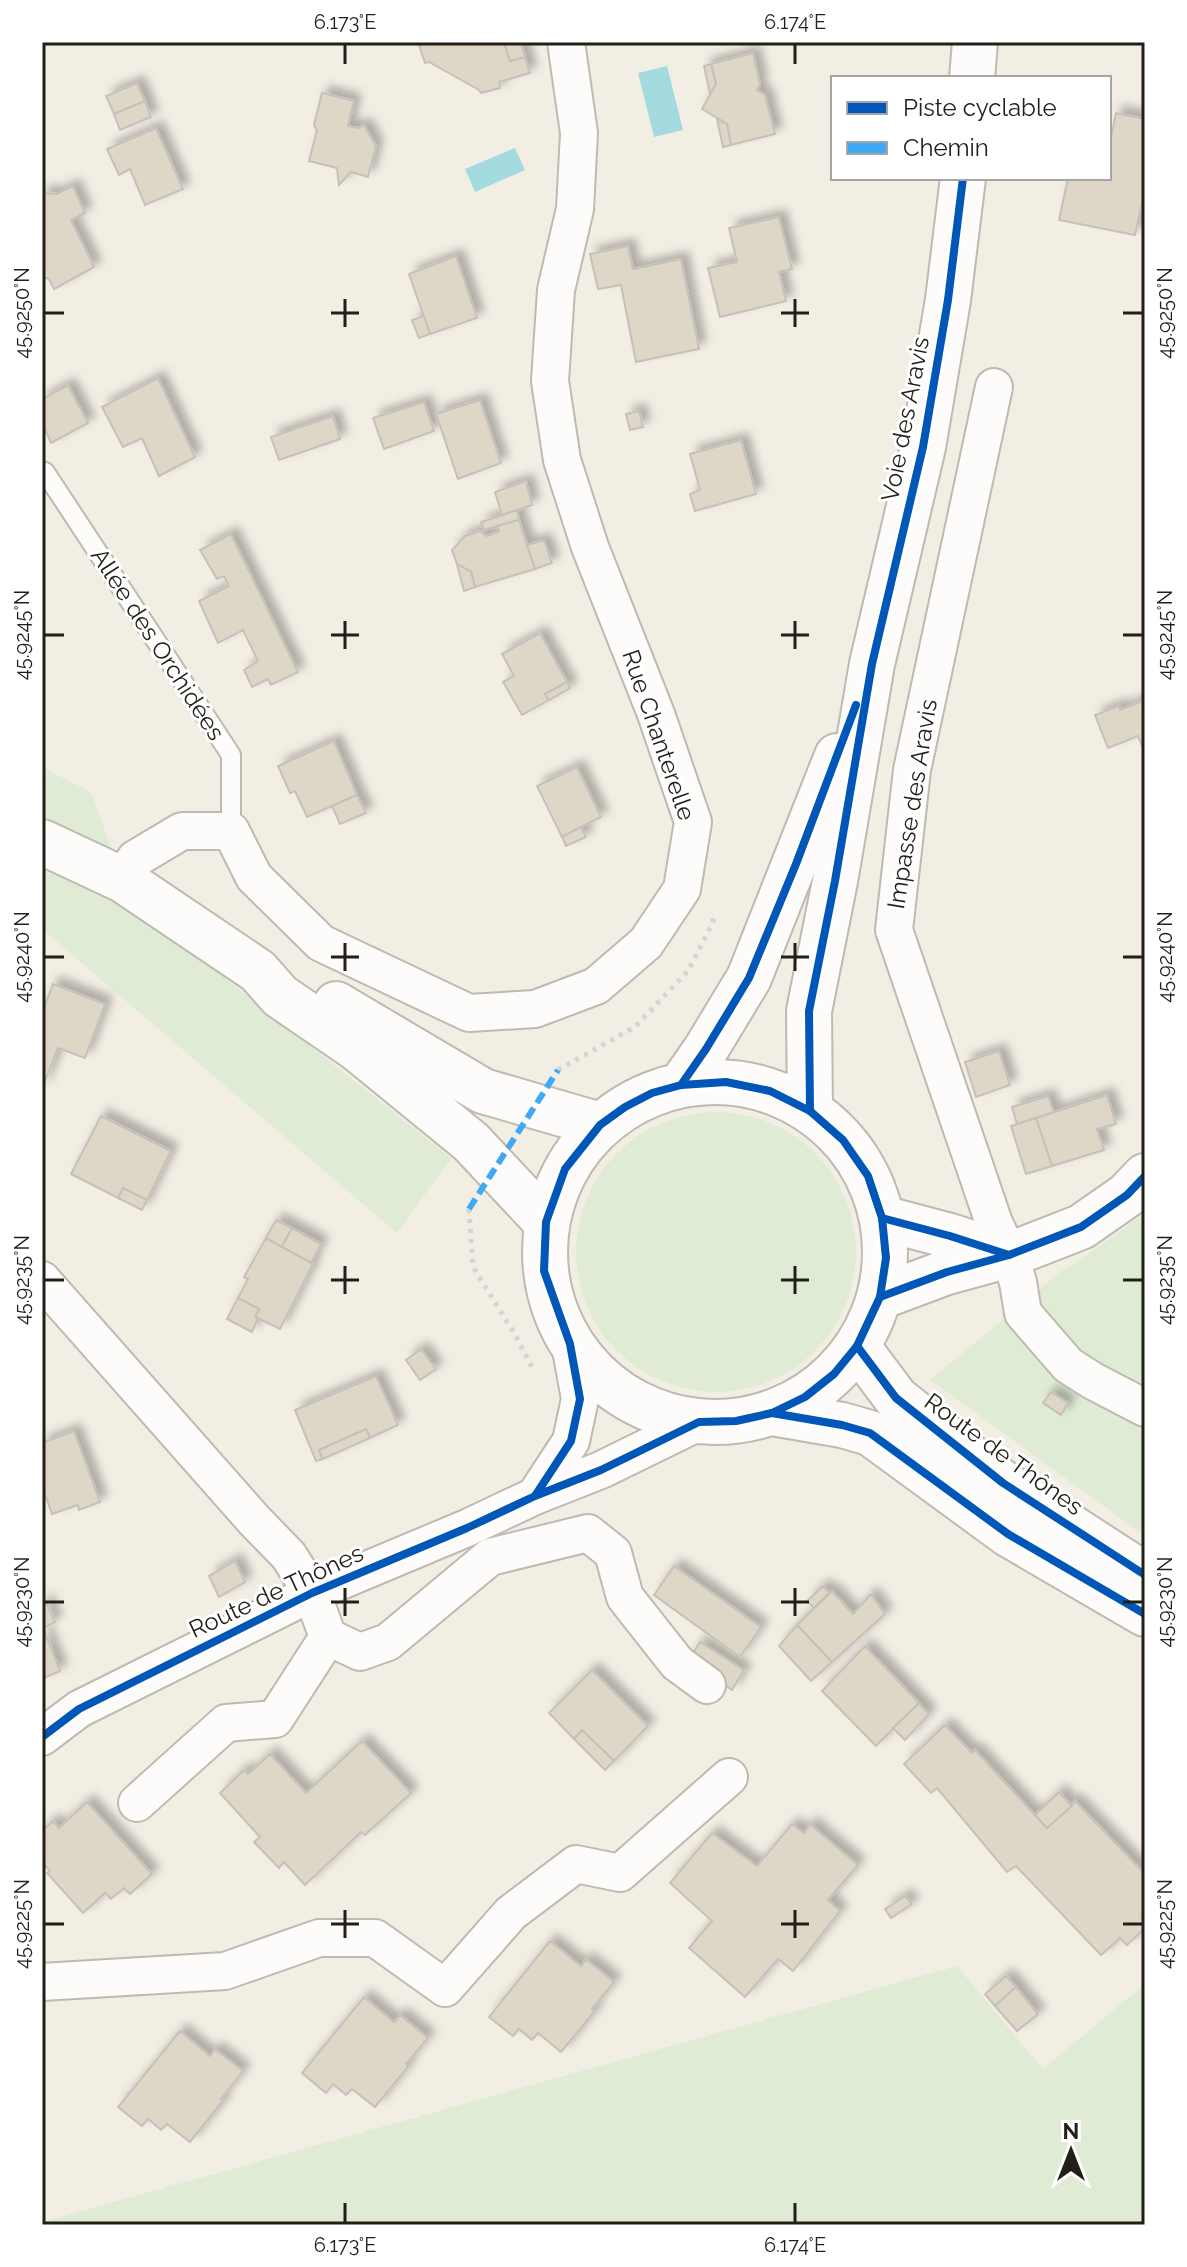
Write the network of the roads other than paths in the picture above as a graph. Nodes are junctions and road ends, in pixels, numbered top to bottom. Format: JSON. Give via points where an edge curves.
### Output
{"nodes":[{"id":1,"x":566,"y":42,"type":"edge"},
{"id":2,"x":975,"y":42,"type":"edge"},
{"id":3,"x":972,"y":76,"type":"edge"},
{"id":4,"x":963,"y":180,"type":"edge"},
{"id":5,"x":994,"y":387,"type":"dead end"},
{"id":6,"x":42,"y":471,"type":"edge"},
{"id":7,"x":872,"y":664,"type":"junction"},
{"id":8,"x":231,"y":831,"type":"junction"},
{"id":9,"x":42,"y":842,"type":"edge"},
{"id":10,"x":123,"y":880,"type":"junction"},
{"id":11,"x":258,"y":971,"type":"junction"},
{"id":12,"x":681,"y":1085,"type":"junction"},
{"id":13,"x":810,"y":1111,"type":"junction"},
{"id":14,"x":600,"y":1125,"type":"junction"},
{"id":15,"x":1145,"y":1176,"type":"edge"},
{"id":16,"x":882,"y":1218,"type":"junction"},
{"id":17,"x":546,"y":1222,"type":"junction"},
{"id":18,"x":1009,"y":1255,"type":"junction"},
{"id":19,"x":42,"y":1280,"type":"edge"},
{"id":20,"x":880,"y":1297,"type":"junction"},
{"id":21,"x":570,"y":1344,"type":"junction"},
{"id":22,"x":857,"y":1346,"type":"junction"},
{"id":23,"x":1145,"y":1408,"type":"edge"},
{"id":24,"x":772,"y":1413,"type":"junction"},
{"id":25,"x":699,"y":1422,"type":"junction"},
{"id":26,"x":535,"y":1496,"type":"junction"},
{"id":27,"x":1145,"y":1575,"type":"edge"},
{"id":28,"x":312,"y":1593,"type":"junction"},
{"id":29,"x":1145,"y":1614,"type":"edge"},
{"id":30,"x":328,"y":1637,"type":"junction"},
{"id":31,"x":707,"y":1685,"type":"dead end"},
{"id":32,"x":42,"y":1737,"type":"edge"},
{"id":33,"x":729,"y":1777,"type":"dead end"},
{"id":34,"x":137,"y":1803,"type":"dead end"},
{"id":35,"x":42,"y":1982,"type":"edge"}],
"edges":[{"from":1,"to":8,"type":"street","name":"Rue Chanterelle","via":[[579,133],[575,209],[556,290],[550,381],[562,460],[590,547],[693,822],[682,889],[646,943],[596,986],[535,1009],[469,1013],[321,943],[254,877]]},
{"from":2,"to":3,"type":"main road"},
{"from":4,"to":7,"type":"main road","name":"Voie des Aravis","via":[[923,447]]},
{"from":5,"to":18,"type":"street","name":"Impasse des Aravis","via":[[912,770],[894,930]]},
{"from":6,"to":8,"type":"lane","name":"Allée des Orchidées","via":[[231,755]]},
{"from":7,"to":12,"type":"main road","name":"Voie des Aravis","via":[[749,978]]},
{"from":7,"to":13,"type":"main road","name":"Voie des Aravis","via":[[809,1011]]},
{"from":8,"to":10,"type":"street","via":[[182,831],[135,859]]},
{"from":9,"to":10,"type":"main road"},
{"from":10,"to":11,"type":"main road"},
{"from":11,"to":14,"type":"main road","via":[[291,977],[483,1091]]},
{"from":11,"to":17,"type":"main road","via":[[280,996],[356,1048],[471,1142]]},
{"from":12,"to":13,"type":"main road","via":[[726,1082],[770,1091]]},
{"from":12,"to":14,"type":"main road","via":[[652,1093]]},
{"from":13,"to":16,"type":"main road","via":[[843,1140],[868,1176]]},
{"from":14,"to":17,"type":"main road","via":[[565,1169]]},
{"from":15,"to":18,"type":"main road","via":[[1081,1227]]},
{"from":16,"to":18,"type":"main road"},
{"from":16,"to":20,"type":"main road","via":[[886,1258]]},
{"from":17,"to":21,"type":"main road","via":[[544,1271]]},
{"from":18,"to":20,"type":"main road"},
{"from":18,"to":23,"type":"street","name":"Impasse des Aravis","via":[[1023,1313],[1068,1365]]},
{"from":19,"to":28,"type":"street","via":[[289,1556]]},
{"from":20,"to":22,"type":"main road"},
{"from":21,"to":25,"type":"main road","via":[[595,1374],[626,1398],[661,1414]]},
{"from":21,"to":26,"type":"street","via":[[580,1399],[571,1441]]},
{"from":22,"to":24,"type":"main road","via":[[805,1397]]},
{"from":22,"to":27,"type":"main road","name":"Route de Thônes","via":[[896,1398],[955,1446]]},
{"from":24,"to":25,"type":"main road"},
{"from":24,"to":29,"type":"main road","via":[[870,1433],[1008,1534]]},
{"from":25,"to":26,"type":"street","name":"Route de Thônes"},
{"from":26,"to":28,"type":"street","name":"Route de Thônes"},
{"from":28,"to":30,"type":"street"},
{"from":28,"to":32,"type":"street","name":"Route de Thônes","via":[[79,1709]]},
{"from":30,"to":31,"type":"street","via":[[360,1652],[388,1642],[490,1557],[588,1533],[613,1553],[625,1597],[677,1663]]},
{"from":30,"to":34,"type":"street","via":[[275,1719],[226,1723]]},
{"from":33,"to":35,"type":"street","via":[[620,1873],[576,1864],[554,1880],[511,1913],[445,1988],[375,1938],[319,1938],[225,1971]]}]}
